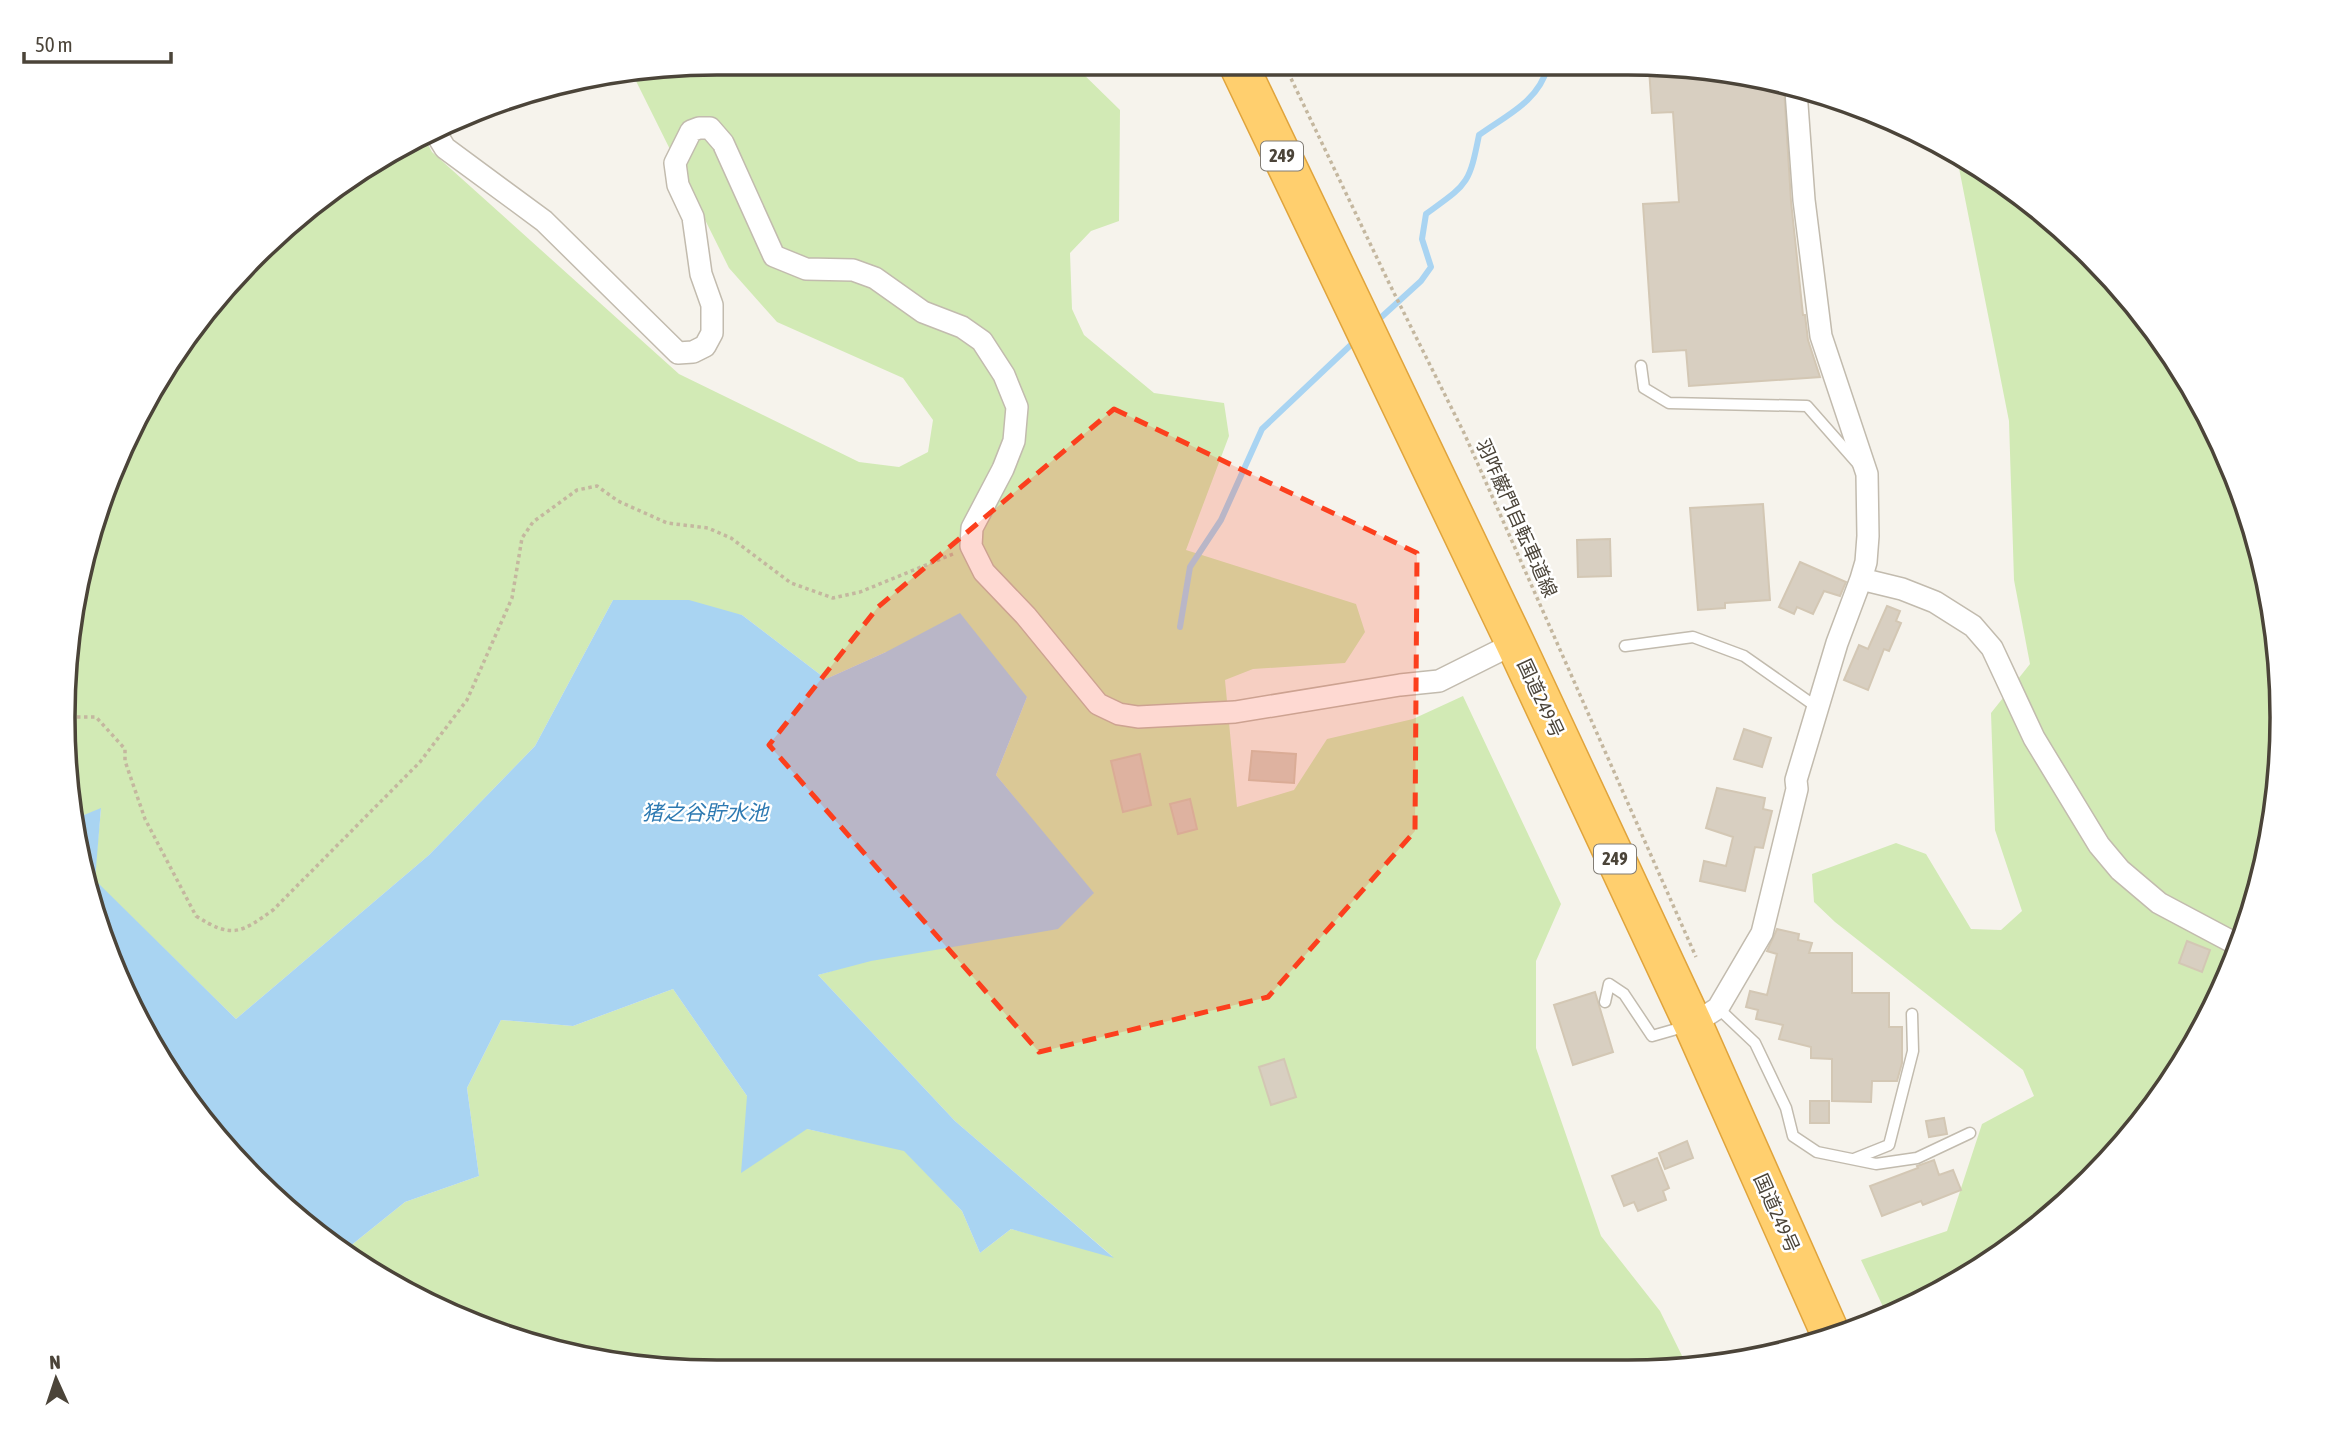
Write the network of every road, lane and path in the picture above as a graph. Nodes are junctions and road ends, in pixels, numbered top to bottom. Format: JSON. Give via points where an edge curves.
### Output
{"nodes":[{"id":1,"x":1243,"y":75,"type":"edge"},
{"id":2,"x":1290,"y":75,"type":"edge"},
{"id":3,"x":1796,"y":98,"type":"edge"},
{"id":4,"x":439,"y":138,"type":"edge"},
{"id":5,"x":1641,"y":366,"type":"dead end"},
{"id":6,"x":1867,"y":474,"type":"junction"},
{"id":7,"x":971,"y":546,"type":"junction"},
{"id":8,"x":1861,"y":579,"type":"junction"},
{"id":9,"x":1515,"y":642,"type":"junction"},
{"id":10,"x":1625,"y":646,"type":"dead end"},
{"id":11,"x":1818,"y":708,"type":"junction"},
{"id":12,"x":75,"y":717,"type":"edge"},
{"id":13,"x":2230,"y":941,"type":"edge"},
{"id":14,"x":1698,"y":962,"type":"dead end"},
{"id":15,"x":1605,"y":1002,"type":"dead end"},
{"id":16,"x":1912,"y":1014,"type":"dead end"},
{"id":17,"x":1705,"y":1016,"type":"junction"},
{"id":18,"x":1969,"y":1133,"type":"dead end"},
{"id":19,"x":1852,"y":1160,"type":"junction"},
{"id":20,"x":1829,"y":1327,"type":"edge"}],
"edges":[{"from":1,"to":9,"type":"highway","name":"国道249号","number":"249"},
{"from":2,"to":14,"type":"path","name":"羽咋巌門自転車道線","via":[[1465,435]]},
{"from":3,"to":6,"type":"street","via":[[1821,336]]},
{"from":4,"to":7,"type":"street","via":[[445,148],[544,221],[678,353],[705,346],[712,333],[712,305],[701,274],[693,217],[678,185],[675,163],[691,131],[710,128],[723,143],[774,256],[806,269],[853,270],[875,278],[923,312],[962,327],[982,341],[1004,375],[1017,407],[1014,441],[972,528]]},
{"from":5,"to":6,"type":"lane","via":[[1644,388],[1669,403],[1807,406]]},
{"from":6,"to":8,"type":"street","via":[[1868,536]]},
{"from":7,"to":9,"type":"street","via":[[985,572],[1098,704],[1119,714],[1235,712],[1439,681]]},
{"from":7,"to":12,"type":"path","via":[[860,592],[833,598],[792,583],[731,538],[708,528],[667,523],[597,486],[577,490],[533,522],[522,538],[512,598],[467,700],[420,762],[273,910],[248,928],[231,932],[196,916],[145,818],[125,749],[96,717]]},
{"from":8,"to":11,"type":"street"},
{"from":8,"to":13,"type":"street","via":[[1902,589],[1973,626],[1992,648],[2034,738],[2099,845],[2159,903]]},
{"from":9,"to":17,"type":"highway","name":"国道249号","number":"249"},
{"from":10,"to":11,"type":"lane","via":[[1693,637],[1744,656]]},
{"from":11,"to":17,"type":"street","via":[[1796,780],[1762,933]]},
{"from":15,"to":17,"type":"lane","via":[[1609,984],[1624,995],[1652,1036]]},
{"from":16,"to":19,"type":"lane","via":[[1913,1051],[1889,1145]]},
{"from":17,"to":19,"type":"lane","via":[[1755,1043],[1786,1108],[1793,1136],[1816,1153]]},
{"from":17,"to":20,"type":"highway","name":"国道249号","number":"249"},
{"from":18,"to":19,"type":"lane","via":[[1917,1158],[1876,1164]]}]}
